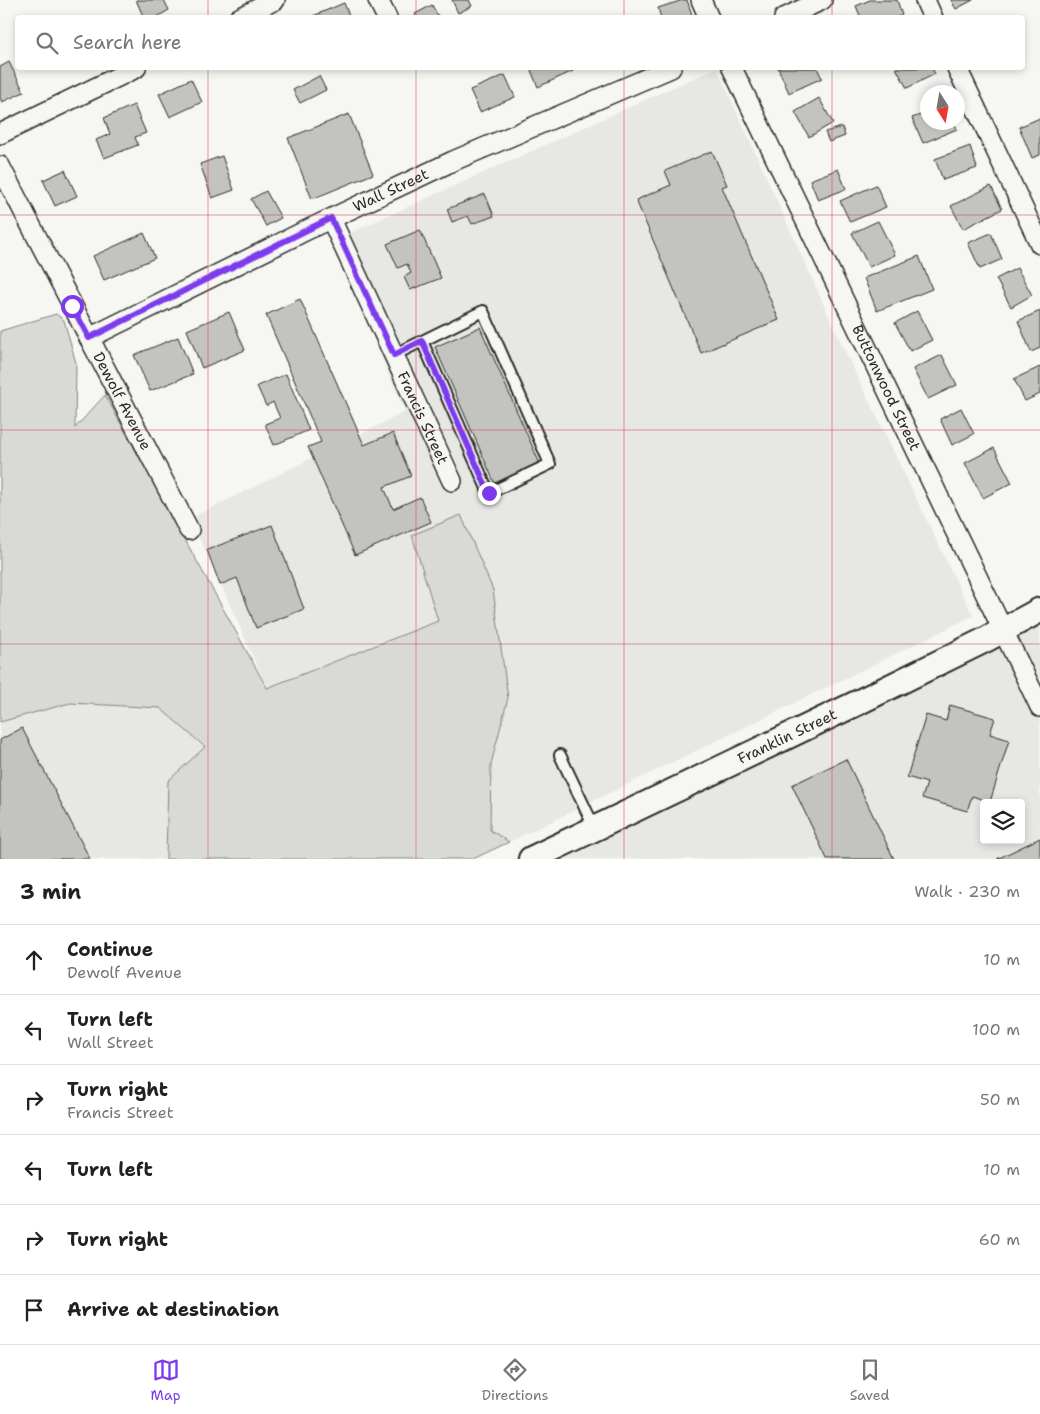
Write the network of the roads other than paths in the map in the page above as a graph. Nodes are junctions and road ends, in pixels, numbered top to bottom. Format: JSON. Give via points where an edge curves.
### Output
{"nodes":[{"id":1,"x":275,"y":0,"type":"edge"},
{"id":2,"x":378,"y":0,"type":"edge"},
{"id":3,"x":701,"y":0,"type":"edge"},
{"id":4,"x":822,"y":0,"type":"edge"},
{"id":5,"x":925,"y":0,"type":"edge"},
{"id":6,"x":245,"y":15,"type":"edge"},
{"id":7,"x":386,"y":15,"type":"edge"},
{"id":8,"x":708,"y":15,"type":"edge"},
{"id":9,"x":790,"y":15,"type":"edge"},
{"id":10,"x":932,"y":15,"type":"edge"},
{"id":11,"x":132,"y":70,"type":"edge"},
{"id":12,"x":665,"y":70,"type":"edge"},
{"id":13,"x":733,"y":70,"type":"edge"},
{"id":14,"x":958,"y":70,"type":"edge"},
{"id":15,"x":0,"y":134,"type":"edge"},
{"id":16,"x":0,"y":166,"type":"edge"},
{"id":17,"x":331,"y":218,"type":"junction"},
{"id":18,"x":1040,"y":244,"type":"edge"},
{"id":19,"x":89,"y":338,"type":"junction"},
{"id":20,"x":422,"y":341,"type":"junction"},
{"id":21,"x":394,"y":355,"type":"junction"},
{"id":22,"x":452,"y":481,"type":"dead end"},
{"id":23,"x":188,"y":530,"type":"dead end"},
{"id":24,"x":1040,"y":610,"type":"edge"},
{"id":25,"x":1002,"y":630,"type":"junction"},
{"id":26,"x":1040,"y":707,"type":"edge"},
{"id":27,"x":560,"y":755,"type":"dead end"},
{"id":28,"x":595,"y":829,"type":"junction"},
{"id":29,"x":531,"y":859,"type":"edge"}],
"edges":[{"from":1,"to":6,"type":"street"},
{"from":2,"to":7,"type":"street"},
{"from":3,"to":8,"type":"street"},
{"from":4,"to":9,"type":"street"},
{"from":5,"to":10,"type":"street"},
{"from":11,"to":15,"type":"street"},
{"from":12,"to":17,"type":"street","name":"Wall Street","via":[[453,161]]},
{"from":13,"to":25,"type":"street","name":"Buttonwood Street"},
{"from":14,"to":18,"type":"street"},
{"from":16,"to":19,"type":"street","name":"Dewolf Avenue"},
{"from":17,"to":19,"type":"street","name":"Wall Street"},
{"from":17,"to":21,"type":"street","name":"Francis Street"},
{"from":19,"to":23,"type":"street","name":"Dewolf Avenue"},
{"from":20,"to":20,"type":"lane","via":[[483,311],[550,464],[489,493]]},
{"from":20,"to":21,"type":"lane"},
{"from":21,"to":22,"type":"street","name":"Francis Street"},
{"from":24,"to":25,"type":"street","name":"Franklin Street"},
{"from":25,"to":26,"type":"street","name":"Buttonwood Street"},
{"from":25,"to":28,"type":"street","name":"Franklin Street"},
{"from":27,"to":28,"type":"lane"},
{"from":28,"to":29,"type":"street","name":"Franklin Street"}]}
